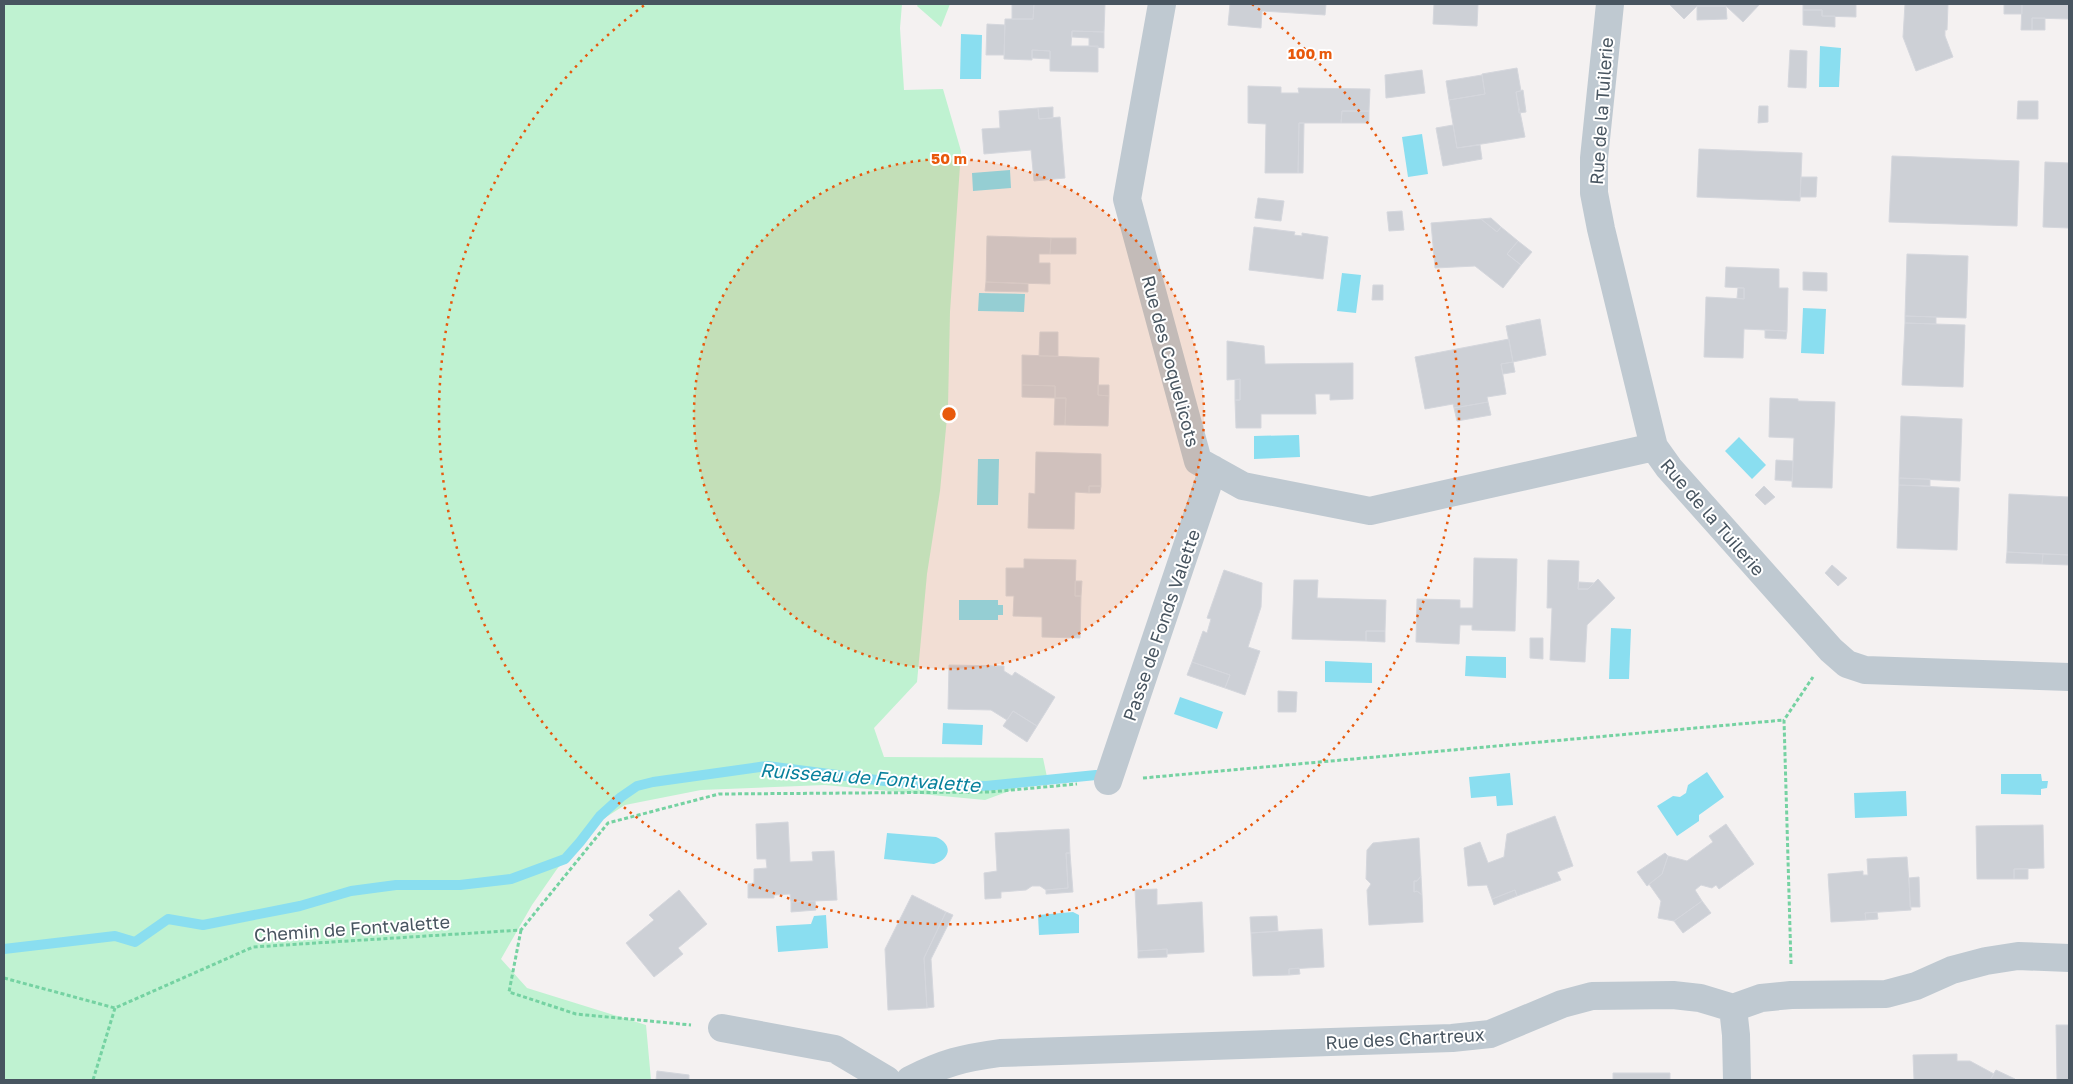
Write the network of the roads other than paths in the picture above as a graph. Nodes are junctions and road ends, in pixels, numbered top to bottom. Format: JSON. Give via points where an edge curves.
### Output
{"nodes":[{"id":1,"x":1162,"y":4,"type":"edge"},
{"id":2,"x":1610,"y":4,"type":"edge"},
{"id":3,"x":1654,"y":447,"type":"junction"},
{"id":4,"x":1213,"y":469,"type":"junction"},
{"id":5,"x":2069,"y":677,"type":"edge"},
{"id":6,"x":1108,"y":781,"type":"road end"},
{"id":7,"x":2069,"y":958,"type":"edge"},
{"id":8,"x":1733,"y":1008,"type":"junction"},
{"id":9,"x":722,"y":1028,"type":"road end"},
{"id":10,"x":887,"y":1080,"type":"edge"},
{"id":11,"x":910,"y":1080,"type":"edge"},
{"id":12,"x":1737,"y":1080,"type":"edge"}],
"edges":[{"from":1,"to":4,"type":"street","name":"Rue des Coquelicots","via":[[1127,199],[1198,461]]},
{"from":2,"to":3,"type":"street","name":"Rue de la Tuilerie","via":[[1594,158],[1594,192]]},
{"from":3,"to":4,"type":"street","name":"Rue des Coquelicots","via":[[1370,511],[1243,486]]},
{"from":3,"to":5,"type":"street","name":"Rue de la Tuilerie","via":[[1830,650],[1847,664],[1865,670]]},
{"from":4,"to":6,"type":"street","name":"Passe de Fonds Valette"},
{"from":7,"to":8,"type":"street","via":[[2018,956],[1986,960],[1886,994],[1792,995],[1761,998]]},
{"from":8,"to":11,"type":"street","name":"Rue des Chartreux","via":[[1700,998],[1673,995],[1592,996],[1562,1004],[1490,1034],[1452,1038],[1000,1053],[964,1058]]},
{"from":8,"to":12,"type":"street"},
{"from":9,"to":10,"type":"street","via":[[835,1049]]}]}
